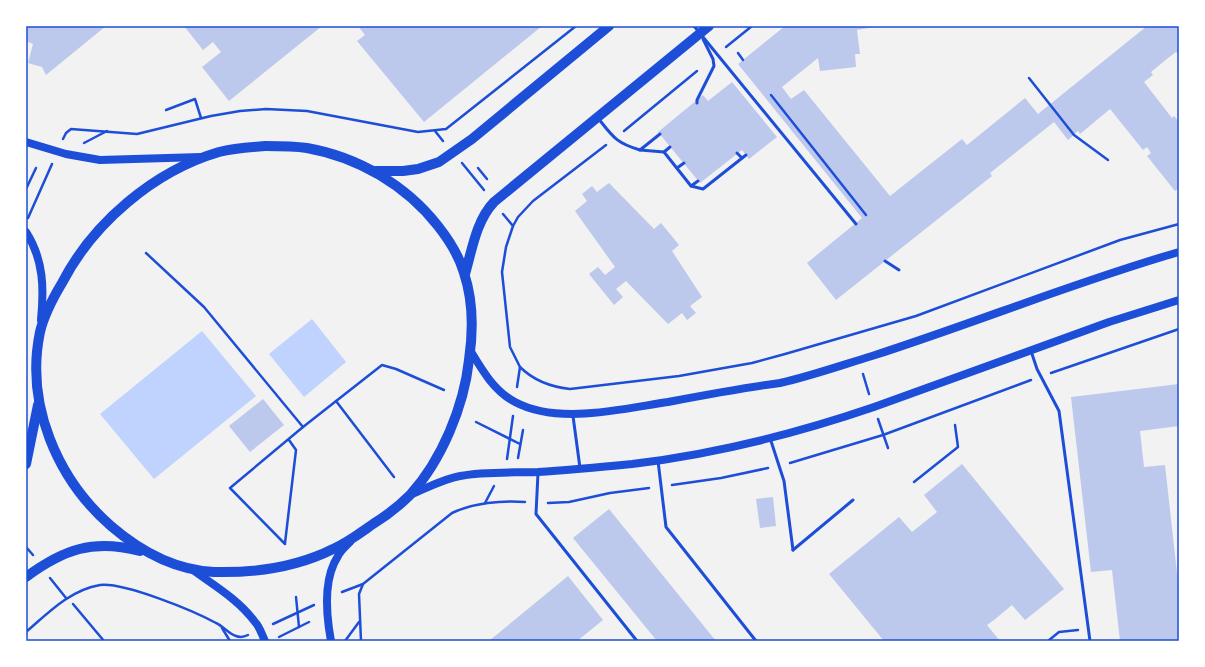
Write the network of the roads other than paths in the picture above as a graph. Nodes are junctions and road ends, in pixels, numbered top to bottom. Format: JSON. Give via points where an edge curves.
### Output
{"nodes":[{"id":1,"x":608,"y":26,"type":"edge"},
{"id":2,"x":709,"y":26,"type":"edge"},
{"id":3,"x":697,"y":30,"type":"edge"},
{"id":4,"x":697,"y":103,"type":"dead end"},
{"id":5,"x":598,"y":117,"type":"junction"},
{"id":6,"x":660,"y":134,"type":"dead end"},
{"id":7,"x":26,"y":142,"type":"edge"},
{"id":8,"x":670,"y":147,"type":"dead end"},
{"id":9,"x":640,"y":150,"type":"junction"},
{"id":10,"x":664,"y":152,"type":"junction"},
{"id":11,"x":738,"y":153,"type":"dead end"},
{"id":12,"x":746,"y":155,"type":"dead end"},
{"id":13,"x":204,"y":157,"type":"junction"},
{"id":14,"x":742,"y":158,"type":"junction"},
{"id":15,"x":684,"y":163,"type":"dead end"},
{"id":16,"x":677,"y":168,"type":"junction"},
{"id":17,"x":372,"y":171,"type":"junction"},
{"id":18,"x":698,"y":181,"type":"dead end"},
{"id":19,"x":692,"y":186,"type":"junction"},
{"id":20,"x":856,"y":224,"type":"dead end"},
{"id":21,"x":26,"y":232,"type":"edge"},
{"id":22,"x":1179,"y":252,"type":"edge"},
{"id":23,"x":885,"y":261,"type":"dead end"},
{"id":24,"x":899,"y":270,"type":"dead end"},
{"id":25,"x":465,"y":274,"type":"junction"},
{"id":26,"x":1179,"y":300,"type":"edge"},
{"id":27,"x":41,"y":328,"type":"junction"},
{"id":28,"x":470,"y":350,"type":"junction"},
{"id":29,"x":1031,"y":350,"type":"junction"},
{"id":30,"x":39,"y":403,"type":"junction"},
{"id":31,"x":573,"y":414,"type":"junction"},
{"id":32,"x":770,"y":438,"type":"junction"},
{"id":33,"x":658,"y":460,"type":"junction"},
{"id":34,"x":26,"y":464,"type":"edge"},
{"id":35,"x":580,"y":469,"type":"junction"},
{"id":36,"x":538,"y":472,"type":"junction"},
{"id":37,"x":409,"y":496,"type":"junction"},
{"id":38,"x":853,"y":500,"type":"dead end"},
{"id":39,"x":354,"y":538,"type":"junction"},
{"id":40,"x":146,"y":552,"type":"junction"},
{"id":41,"x":194,"y":570,"type":"junction"},
{"id":42,"x":26,"y":577,"type":"edge"},
{"id":43,"x":265,"y":641,"type":"edge"},
{"id":44,"x":331,"y":641,"type":"edge"},
{"id":45,"x":638,"y":641,"type":"edge"},
{"id":46,"x":756,"y":641,"type":"edge"},
{"id":47,"x":1090,"y":641,"type":"edge"}],
"edges":[{"from":1,"to":17,"type":"main road","via":[[472,139],[439,162],[418,169]]},
{"from":2,"to":3,"type":"main road"},
{"from":3,"to":4,"type":"lane","via":[[713,59],[714,66]]},
{"from":3,"to":5,"type":"main road"},
{"from":3,"to":20,"type":"lane"},
{"from":5,"to":9,"type":"lane","via":[[614,138]]},
{"from":5,"to":25,"type":"main road","via":[[488,208],[480,224]]},
{"from":6,"to":9,"type":"lane"},
{"from":7,"to":13,"type":"main road","via":[[66,154],[100,160]]},
{"from":8,"to":10,"type":"lane"},
{"from":9,"to":10,"type":"lane"},
{"from":10,"to":16,"type":"lane"},
{"from":11,"to":14,"type":"lane"},
{"from":12,"to":14,"type":"lane"},
{"from":13,"to":17,"type":"main road","via":[[241,148],[290,146],[331,154]]},
{"from":13,"to":27,"type":"main road","via":[[143,191],[106,222],[88,242],[67,273]]},
{"from":14,"to":19,"type":"lane","via":[[703,189]]},
{"from":15,"to":16,"type":"lane"},
{"from":16,"to":19,"type":"lane"},
{"from":17,"to":25,"type":"main road","via":[[392,182],[425,210],[456,252]]},
{"from":18,"to":19,"type":"lane"},
{"from":21,"to":27,"type":"main road","via":[[38,257],[42,274],[44,294]]},
{"from":22,"to":31,"type":"main road","via":[[803,378],[606,412]]},
{"from":23,"to":24,"type":"lane"},
{"from":25,"to":28,"type":"main road","via":[[469,299]]},
{"from":26,"to":29,"type":"main road"},
{"from":27,"to":30,"type":"main road","via":[[37,358]]},
{"from":28,"to":31,"type":"main road","via":[[494,387],[505,396],[541,412]]},
{"from":28,"to":37,"type":"main road","via":[[459,409],[432,464]]},
{"from":29,"to":32,"type":"main road","via":[[867,410]]},
{"from":29,"to":47,"type":"lane","via":[[1037,369],[1059,411]]},
{"from":30,"to":34,"type":"main road"},
{"from":30,"to":40,"type":"main road","via":[[54,452],[75,488],[121,536]]},
{"from":31,"to":35,"type":"lane"},
{"from":32,"to":33,"type":"main road"},
{"from":32,"to":38,"type":"lane","via":[[784,481],[794,550]]},
{"from":33,"to":35,"type":"main road"},
{"from":33,"to":46,"type":"lane","via":[[666,527]]},
{"from":35,"to":36,"type":"main road"},
{"from":36,"to":37,"type":"main road","via":[[459,476],[436,483]]},
{"from":36,"to":45,"type":"lane","via":[[536,514]]},
{"from":37,"to":39,"type":"main road"},
{"from":39,"to":41,"type":"main road","via":[[333,550],[289,564],[250,570]]},
{"from":39,"to":44,"type":"main road","via":[[338,555],[330,573],[328,626]]},
{"from":40,"to":41,"type":"main road"},
{"from":40,"to":42,"type":"main road","via":[[110,546],[73,550]]},
{"from":41,"to":43,"type":"main road","via":[[246,611],[257,623]]}]}
